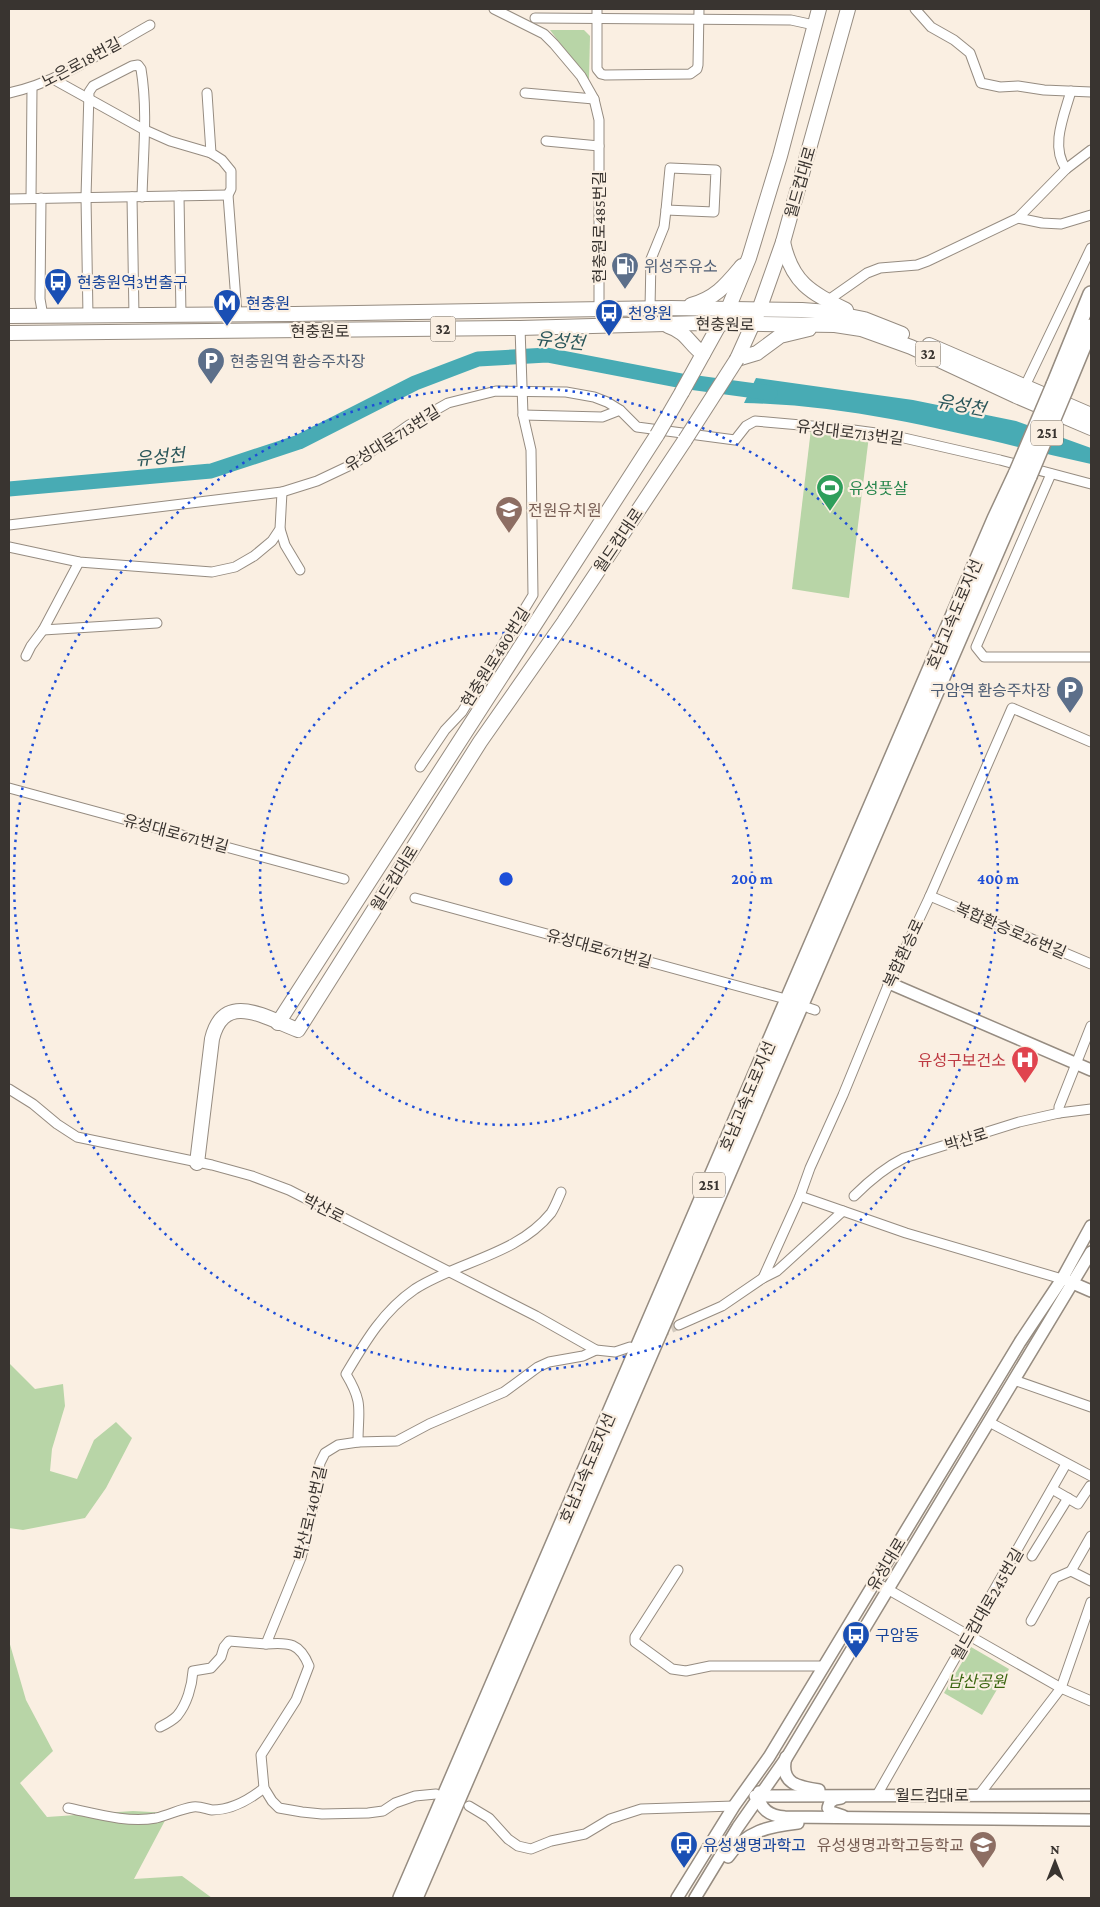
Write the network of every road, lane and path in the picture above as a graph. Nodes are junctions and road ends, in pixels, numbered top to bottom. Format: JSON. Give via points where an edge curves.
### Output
{"nodes":[{"id":1,"x":494,"y":9,"type":"edge"},
{"id":2,"x":699,"y":9,"type":"edge"},
{"id":3,"x":818,"y":9,"type":"edge"},
{"id":4,"x":848,"y":9,"type":"edge"},
{"id":5,"x":915,"y":9,"type":"edge"},
{"id":6,"x":597,"y":11,"type":"edge"},
{"id":7,"x":535,"y":18,"type":"dead end"},
{"id":8,"x":699,"y":19,"type":"junction"},
{"id":9,"x":150,"y":25,"type":"dead end"},
{"id":10,"x":814,"y":25,"type":"junction"},
{"id":11,"x":53,"y":79,"type":"junction"},
{"id":12,"x":32,"y":88,"type":"junction"},
{"id":13,"x":1071,"y":91,"type":"junction"},
{"id":14,"x":1091,"y":92,"type":"edge"},
{"id":15,"x":9,"y":93,"type":"edge"},
{"id":16,"x":207,"y":93,"type":"dead end"},
{"id":17,"x":525,"y":93,"type":"dead end"},
{"id":18,"x":88,"y":99,"type":"junction"},
{"id":19,"x":594,"y":99,"type":"junction"},
{"id":20,"x":143,"y":129,"type":"junction"},
{"id":21,"x":546,"y":141,"type":"dead end"},
{"id":22,"x":599,"y":146,"type":"junction"},
{"id":23,"x":1091,"y":150,"type":"edge"},
{"id":24,"x":211,"y":153,"type":"junction"},
{"id":25,"x":1066,"y":169,"type":"junction"},
{"id":26,"x":228,"y":195,"type":"junction"},
{"id":27,"x":142,"y":196,"type":"junction"},
{"id":28,"x":179,"y":196,"type":"junction"},
{"id":29,"x":86,"y":197,"type":"junction"},
{"id":30,"x":132,"y":197,"type":"junction"},
{"id":31,"x":31,"y":198,"type":"junction"},
{"id":32,"x":41,"y":198,"type":"junction"},
{"id":33,"x":9,"y":199,"type":"edge"},
{"id":34,"x":666,"y":210,"type":"junction"},
{"id":35,"x":1091,"y":215,"type":"edge"},
{"id":36,"x":1018,"y":218,"type":"junction"},
{"id":37,"x":783,"y":242,"type":"junction"},
{"id":38,"x":1091,"y":248,"type":"edge"},
{"id":39,"x":749,"y":258,"type":"junction"},
{"id":40,"x":1091,"y":294,"type":"edge"},
{"id":41,"x":827,"y":301,"type":"junction"},
{"id":42,"x":599,"y":308,"type":"junction"},
{"id":43,"x":650,"y":308,"type":"junction"},
{"id":44,"x":671,"y":308,"type":"junction"},
{"id":45,"x":728,"y":309,"type":"junction"},
{"id":46,"x":759,"y":310,"type":"junction"},
{"id":47,"x":423,"y":311,"type":"junction"},
{"id":48,"x":237,"y":314,"type":"junction"},
{"id":49,"x":181,"y":315,"type":"junction"},
{"id":50,"x":9,"y":316,"type":"edge"},
{"id":51,"x":43,"y":316,"type":"junction"},
{"id":52,"x":88,"y":316,"type":"junction"},
{"id":53,"x":134,"y":316,"type":"junction"},
{"id":54,"x":864,"y":319,"type":"junction"},
{"id":55,"x":664,"y":324,"type":"junction"},
{"id":56,"x":720,"y":324,"type":"junction"},
{"id":57,"x":753,"y":324,"type":"junction"},
{"id":58,"x":835,"y":325,"type":"junction"},
{"id":59,"x":1091,"y":327,"type":"edge"},
{"id":60,"x":367,"y":330,"type":"junction"},
{"id":61,"x":9,"y":333,"type":"edge"},
{"id":62,"x":520,"y":335,"type":"junction"},
{"id":63,"x":703,"y":354,"type":"junction"},
{"id":64,"x":737,"y":359,"type":"junction"},
{"id":65,"x":1025,"y":386,"type":"junction"},
{"id":66,"x":1059,"y":387,"type":"junction"},
{"id":67,"x":521,"y":388,"type":"junction"},
{"id":68,"x":620,"y":410,"type":"junction"},
{"id":69,"x":523,"y":415,"type":"junction"},
{"id":70,"x":1091,"y":415,"type":"edge"},
{"id":71,"x":1091,"y":428,"type":"edge"},
{"id":72,"x":1023,"y":474,"type":"junction"},
{"id":73,"x":1051,"y":474,"type":"junction"},
{"id":74,"x":1091,"y":484,"type":"edge"},
{"id":75,"x":282,"y":492,"type":"junction"},
{"id":76,"x":9,"y":525,"type":"edge"},
{"id":77,"x":280,"y":530,"type":"junction"},
{"id":78,"x":9,"y":547,"type":"edge"},
{"id":79,"x":79,"y":562,"type":"junction"},
{"id":80,"x":300,"y":570,"type":"dead end"},
{"id":81,"x":157,"y":623,"type":"dead end"},
{"id":82,"x":43,"y":630,"type":"junction"},
{"id":83,"x":26,"y":656,"type":"dead end"},
{"id":84,"x":1091,"y":657,"type":"edge"},
{"id":85,"x":1091,"y":742,"type":"edge"},
{"id":86,"x":420,"y":767,"type":"dead end"},
{"id":87,"x":9,"y":788,"type":"edge"},
{"id":88,"x":344,"y":878,"type":"dead end"},
{"id":89,"x":930,"y":896,"type":"junction"},
{"id":90,"x":415,"y":898,"type":"dead end"},
{"id":91,"x":1091,"y":964,"type":"edge"},
{"id":92,"x":889,"y":983,"type":"junction"},
{"id":93,"x":782,"y":998,"type":"dead end"},
{"id":94,"x":278,"y":1023,"type":"junction"},
{"id":95,"x":1091,"y":1026,"type":"edge"},
{"id":96,"x":1075,"y":1063,"type":"junction"},
{"id":97,"x":1091,"y":1070,"type":"edge"},
{"id":98,"x":9,"y":1089,"type":"edge"},
{"id":99,"x":1091,"y":1109,"type":"edge"},
{"id":100,"x":1059,"y":1113,"type":"junction"},
{"id":101,"x":197,"y":1162,"type":"junction"},
{"id":102,"x":561,"y":1192,"type":"dead end"},
{"id":103,"x":800,"y":1196,"type":"junction"},
{"id":104,"x":854,"y":1196,"type":"dead end"},
{"id":105,"x":843,"y":1210,"type":"junction"},
{"id":106,"x":1091,"y":1226,"type":"edge"},
{"id":107,"x":1091,"y":1252,"type":"edge"},
{"id":108,"x":451,"y":1271,"type":"junction"},
{"id":109,"x":763,"y":1278,"type":"junction"},
{"id":110,"x":1062,"y":1279,"type":"junction"},
{"id":111,"x":1073,"y":1284,"type":"junction"},
{"id":112,"x":1091,"y":1290,"type":"edge"},
{"id":113,"x":679,"y":1325,"type":"tunnel mouth"},
{"id":114,"x":630,"y":1348,"type":"dead end"},
{"id":115,"x":596,"y":1350,"type":"junction"},
{"id":116,"x":1014,"y":1380,"type":"junction"},
{"id":117,"x":1091,"y":1407,"type":"edge"},
{"id":118,"x":989,"y":1422,"type":"junction"},
{"id":119,"x":358,"y":1442,"type":"junction"},
{"id":120,"x":1066,"y":1464,"type":"junction"},
{"id":121,"x":1091,"y":1476,"type":"edge"},
{"id":122,"x":1091,"y":1486,"type":"edge"},
{"id":123,"x":1052,"y":1489,"type":"junction"},
{"id":124,"x":1068,"y":1498,"type":"junction"},
{"id":125,"x":1091,"y":1536,"type":"edge"},
{"id":126,"x":1032,"y":1556,"type":"dead end"},
{"id":127,"x":678,"y":1570,"type":"dead end"},
{"id":128,"x":1071,"y":1571,"type":"junction"},
{"id":129,"x":1091,"y":1581,"type":"edge"},
{"id":130,"x":875,"y":1582,"type":"junction"},
{"id":131,"x":888,"y":1589,"type":"junction"},
{"id":132,"x":1091,"y":1602,"type":"edge"},
{"id":133,"x":1031,"y":1621,"type":"dead end"},
{"id":134,"x":969,"y":1635,"type":"junction"},
{"id":135,"x":266,"y":1644,"type":"junction"},
{"id":136,"x":824,"y":1666,"type":"junction"},
{"id":137,"x":1061,"y":1688,"type":"junction"},
{"id":138,"x":1091,"y":1701,"type":"edge"},
{"id":139,"x":160,"y":1727,"type":"dead end"},
{"id":140,"x":786,"y":1757,"type":"junction"},
{"id":141,"x":767,"y":1759,"type":"junction"},
{"id":142,"x":264,"y":1788,"type":"junction"},
{"id":143,"x":436,"y":1794,"type":"dead end"},
{"id":144,"x":877,"y":1795,"type":"junction"},
{"id":145,"x":979,"y":1795,"type":"junction"},
{"id":146,"x":1091,"y":1795,"type":"edge"},
{"id":147,"x":759,"y":1796,"type":"junction"},
{"id":148,"x":861,"y":1796,"type":"junction"},
{"id":149,"x":469,"y":1806,"type":"dead end"},
{"id":150,"x":734,"y":1806,"type":"junction"},
{"id":151,"x":68,"y":1808,"type":"dead end"},
{"id":152,"x":853,"y":1818,"type":"junction"},
{"id":153,"x":1091,"y":1820,"type":"edge"},
{"id":154,"x":704,"y":1884,"type":"junction"},
{"id":155,"x":401,"y":1898,"type":"edge"},
{"id":156,"x":415,"y":1898,"type":"edge"},
{"id":157,"x":676,"y":1898,"type":"edge"},
{"id":158,"x":695,"y":1898,"type":"edge"}],
"edges":[{"from":1,"to":19,"type":"street","name":"현충원로485번길","via":[[544,34],[581,76]]},
{"from":2,"to":8,"type":"street"},
{"from":3,"to":10,"type":"main road","name":"월드컵대로"},
{"from":4,"to":37,"type":"main road","name":"월드컵대로"},
{"from":5,"to":13,"type":"street","via":[[931,27],[970,53],[981,83]]},
{"from":6,"to":7,"type":"street"},
{"from":6,"to":8,"type":"street"},
{"from":6,"to":8,"type":"street","via":[[597,69],[605,75],[690,74],[698,65]]},
{"from":8,"to":10,"type":"street","via":[[790,20]]},
{"from":9,"to":11,"type":"street","name":"노은로18번길"},
{"from":10,"to":39,"type":"main road","name":"월드컵대로"},
{"from":11,"to":12,"type":"street","name":"노은로18번길"},
{"from":11,"to":18,"type":"street"},
{"from":12,"to":15,"type":"street","name":"노은로18번길"},
{"from":12,"to":31,"type":"street"},
{"from":13,"to":14,"type":"street"},
{"from":13,"to":25,"type":"street","via":[[1057,147]]},
{"from":16,"to":24,"type":"street"},
{"from":17,"to":19,"type":"street"},
{"from":18,"to":20,"type":"street"},
{"from":18,"to":20,"type":"street","via":[[94,86],[138,65],[145,95]]},
{"from":18,"to":29,"type":"street"},
{"from":19,"to":22,"type":"street","name":"현충원로485번길","via":[[599,120]]},
{"from":20,"to":24,"type":"street"},
{"from":20,"to":27,"type":"street"},
{"from":21,"to":22,"type":"street"},
{"from":22,"to":42,"type":"street","name":"현충원로485번길"},
{"from":23,"to":25,"type":"street"},
{"from":24,"to":26,"type":"street","via":[[231,171]]},
{"from":25,"to":36,"type":"street"},
{"from":26,"to":28,"type":"street"},
{"from":26,"to":48,"type":"street"},
{"from":27,"to":28,"type":"street"},
{"from":27,"to":30,"type":"street"},
{"from":28,"to":49,"type":"street"},
{"from":29,"to":30,"type":"street"},
{"from":29,"to":32,"type":"street"},
{"from":29,"to":52,"type":"street"},
{"from":30,"to":53,"type":"street"},
{"from":31,"to":32,"type":"street"},
{"from":31,"to":33,"type":"street"},
{"from":32,"to":51,"type":"street","via":[[40,299]]},
{"from":34,"to":34,"type":"street","via":[[670,168],[716,170],[714,212]]},
{"from":34,"to":43,"type":"street","via":[[664,228],[651,259]]},
{"from":35,"to":36,"type":"street","via":[[1061,224]]},
{"from":36,"to":41,"type":"street","via":[[928,261],[867,273]]},
{"from":37,"to":41,"type":"main road","via":[[786,258],[796,277]]},
{"from":37,"to":46,"type":"main road","name":"월드컵대로"},
{"from":38,"to":65,"type":"street"},
{"from":39,"to":44,"type":"main road","via":[[715,295],[691,305]]},
{"from":39,"to":45,"type":"main road","name":"월드컵대로"},
{"from":40,"to":66,"type":"highway","name":"호남고속도로지선","number":"251"},
{"from":41,"to":54,"type":"main road"},
{"from":42,"to":43,"type":"main road","name":"현충원로","number":"32"},
{"from":42,"to":47,"type":"main road","name":"현충원로","number":"32"},
{"from":43,"to":44,"type":"main road","name":"현충원로","number":"32"},
{"from":44,"to":45,"type":"main road","name":"현충원로","number":"32"},
{"from":45,"to":46,"type":"main road","name":"현충원로","number":"32"},
{"from":45,"to":56,"type":"main road","name":"월드컵대로"},
{"from":46,"to":54,"type":"main road","name":"현충원로","number":"32","via":[[829,312]]},
{"from":46,"to":57,"type":"main road","name":"월드컵대로"},
{"from":47,"to":48,"type":"main road","name":"현충원로","number":"32"},
{"from":47,"to":60,"type":"main road","via":[[432,313],[436,318],[424,322],[384,322]]},
{"from":48,"to":49,"type":"main road","name":"현충원로","number":"32"},
{"from":49,"to":53,"type":"main road","name":"현충원로","number":"32"},
{"from":50,"to":51,"type":"main road","name":"현충원로","number":"32"},
{"from":51,"to":52,"type":"main road","name":"현충원로","number":"32"},
{"from":52,"to":53,"type":"main road","name":"현충원로","number":"32"},
{"from":54,"to":65,"type":"main road","name":"현충원로","number":"32"},
{"from":55,"to":56,"type":"main road","name":"현충원로","number":"32"},
{"from":55,"to":62,"type":"main road","name":"현충원로","number":"32"},
{"from":55,"to":63,"type":"main road","via":[[685,334],[694,348]]},
{"from":56,"to":57,"type":"main road","name":"현충원로","number":"32"},
{"from":56,"to":63,"type":"main road","name":"월드컵대로"},
{"from":57,"to":58,"type":"main road","name":"현충원로","number":"32"},
{"from":57,"to":64,"type":"main road","name":"월드컵대로"},
{"from":58,"to":64,"type":"main road","via":[[780,336],[757,353]]},
{"from":58,"to":71,"type":"main road","name":"현충원로","number":"32","via":[[861,329],[911,347]]},
{"from":59,"to":66,"type":"highway","name":"호남고속도로지선","number":"251"},
{"from":60,"to":61,"type":"main road","name":"현충원로","number":"32"},
{"from":60,"to":62,"type":"main road","name":"현충원로","number":"32"},
{"from":62,"to":67,"type":"street","name":"현충원로480번길"},
{"from":63,"to":94,"type":"main road","name":"월드컵대로","bridge":true,"via":[[657,434]]},
{"from":64,"to":94,"type":"main road","name":"월드컵대로","bridge":true,"via":[[564,622],[480,742],[298,1030]]},
{"from":65,"to":70,"type":"main road","name":"현충원로","number":"32"},
{"from":66,"to":72,"type":"highway","name":"호남고속도로지선","number":"251","bridge":true},
{"from":67,"to":68,"type":"street","name":"유성대로713번길","via":[[594,397]]},
{"from":67,"to":69,"type":"street","name":"현충원로480번길"},
{"from":67,"to":75,"type":"street","name":"유성대로713번길","via":[[448,404],[409,425],[355,464]]},
{"from":68,"to":69,"type":"street","via":[[602,417]]},
{"from":68,"to":73,"type":"street","name":"유성대로713번길","via":[[637,427],[735,440],[746,426],[755,421],[846,428],[923,442]]},
{"from":69,"to":86,"type":"street","name":"현충원로480번길","via":[[531,450],[533,595],[462,712],[445,730]]},
{"from":72,"to":155,"type":"highway","name":"호남고속도로지선","number":"251","via":[[994,519]]},
{"from":72,"to":156,"type":"highway","name":"호남고속도로지선","number":"251"},
{"from":73,"to":74,"type":"street","name":"유성대로713번길"},
{"from":73,"to":84,"type":"street","via":[[976,647],[984,657]]},
{"from":75,"to":76,"type":"street","name":"유성대로713번길"},
{"from":75,"to":77,"type":"street"},
{"from":77,"to":79,"type":"street","via":[[254,556],[235,567],[212,572]]},
{"from":77,"to":80,"type":"street"},
{"from":78,"to":79,"type":"street"},
{"from":79,"to":82,"type":"street"},
{"from":81,"to":82,"type":"street"},
{"from":82,"to":83,"type":"street"},
{"from":85,"to":89,"type":"street","name":"복합환승로","via":[[1012,708]]},
{"from":87,"to":88,"type":"street","name":"유성대로671번길"},
{"from":89,"to":91,"type":"street","name":"복합환승로26번길"},
{"from":89,"to":92,"type":"street","name":"복합환승로"},
{"from":90,"to":93,"type":"street","name":"유성대로671번길"},
{"from":92,"to":96,"type":"street"},
{"from":92,"to":103,"type":"street","name":"복합환승로"},
{"from":94,"to":101,"type":"main road","via":[[254,1012],[236,1011],[219,1020],[214,1029]]},
{"from":95,"to":96,"type":"street"},
{"from":96,"to":97,"type":"street"},
{"from":96,"to":100,"type":"street"},
{"from":98,"to":101,"type":"street","name":"박산로","via":[[77,1137]]},
{"from":99,"to":100,"type":"street","name":"박산로"},
{"from":100,"to":104,"type":"street","name":"박산로","via":[[1019,1122],[904,1158],[887,1166]]},
{"from":101,"to":108,"type":"street","name":"박산로","via":[[252,1176],[288,1190]]},
{"from":102,"to":108,"type":"street","via":[[552,1212],[514,1245]]},
{"from":103,"to":105,"type":"street"},
{"from":103,"to":109,"type":"street","name":"복합환승로"},
{"from":105,"to":109,"type":"street","via":[[777,1272]]},
{"from":105,"to":110,"type":"street","via":[[906,1233]]},
{"from":106,"to":110,"type":"street","name":"유성대로"},
{"from":107,"to":111,"type":"street","name":"유성대로"},
{"from":108,"to":115,"type":"street","name":"박산로"},
{"from":108,"to":119,"type":"street","via":[[394,1305],[377,1323],[346,1374],[359,1399]]},
{"from":109,"to":113,"type":"street","via":[[722,1306]]},
{"from":110,"to":111,"type":"street"},
{"from":110,"to":130,"type":"street","name":"유성대로","via":[[1020,1342]]},
{"from":111,"to":112,"type":"street"},
{"from":111,"to":116,"type":"street","name":"유성대로"},
{"from":114,"to":115,"type":"street","name":"박산로","via":[[614,1352]]},
{"from":115,"to":119,"type":"street","name":"박산로140번길","via":[[538,1367],[504,1392],[397,1441]]},
{"from":116,"to":117,"type":"street"},
{"from":116,"to":118,"type":"street","name":"유성대로"},
{"from":118,"to":120,"type":"street"},
{"from":118,"to":131,"type":"street","name":"유성대로"},
{"from":119,"to":135,"type":"street","name":"박산로140번길","via":[[338,1445],[325,1453],[320,1463],[301,1558]]},
{"from":120,"to":121,"type":"street"},
{"from":120,"to":123,"type":"street","name":"월드컵대로245번길"},
{"from":122,"to":124,"type":"street","via":[[1078,1504]]},
{"from":123,"to":124,"type":"street"},
{"from":123,"to":134,"type":"street","name":"월드컵대로245번길"},
{"from":124,"to":126,"type":"street"},
{"from":125,"to":128,"type":"street"},
{"from":127,"to":136,"type":"street","via":[[635,1637],[635,1642],[672,1669]]},
{"from":128,"to":129,"type":"street"},
{"from":128,"to":133,"type":"street","via":[[1055,1578]]},
{"from":130,"to":131,"type":"street"},
{"from":130,"to":136,"type":"street","name":"유성대로"},
{"from":131,"to":134,"type":"street"},
{"from":131,"to":140,"type":"street","name":"유성대로"},
{"from":132,"to":137,"type":"street"},
{"from":134,"to":137,"type":"street"},
{"from":134,"to":144,"type":"street","name":"월드컵대로245번길"},
{"from":135,"to":139,"type":"street","via":[[229,1641],[211,1668],[192,1671],[192,1685],[184,1705],[176,1717]]},
{"from":135,"to":142,"type":"street","via":[[280,1642],[299,1648],[309,1666],[296,1700],[261,1755]]},
{"from":136,"to":141,"type":"street","name":"유성대로"},
{"from":137,"to":138,"type":"street"},
{"from":137,"to":145,"type":"street"},
{"from":140,"to":147,"type":"street","name":"유성대로"},
{"from":140,"to":148,"type":"street","via":[[786,1774],[792,1784]]},
{"from":141,"to":147,"type":"street"},
{"from":141,"to":150,"type":"street","name":"유성대로"},
{"from":142,"to":143,"type":"street","via":[[279,1808],[322,1814],[376,1812],[415,1796]]},
{"from":142,"to":151,"type":"street","via":[[253,1797],[223,1810],[197,1807],[139,1820]]},
{"from":144,"to":145,"type":"street","name":"월드컵대로"},
{"from":144,"to":148,"type":"street","name":"월드컵대로"},
{"from":145,"to":146,"type":"street","name":"월드컵대로"},
{"from":147,"to":148,"type":"street","name":"월드컵대로"},
{"from":147,"to":150,"type":"street","name":"월드컵대로","via":[[742,1799]]},
{"from":147,"to":152,"type":"street","name":"월드컵대로","via":[[764,1809],[773,1816]]},
{"from":147,"to":154,"type":"street","name":"유성대로"},
{"from":148,"to":152,"type":"street","via":[[830,1802],[828,1808],[831,1812]]},
{"from":149,"to":150,"type":"street","via":[[489,1818],[518,1846],[531,1849],[585,1834],[610,1819],[641,1810]]},
{"from":150,"to":157,"type":"street","name":"유성대로"},
{"from":152,"to":153,"type":"street","name":"월드컵대로"},
{"from":152,"to":154,"type":"street","via":[[784,1825],[752,1834],[733,1849]]},
{"from":154,"to":158,"type":"street","name":"유성대로"}]}
